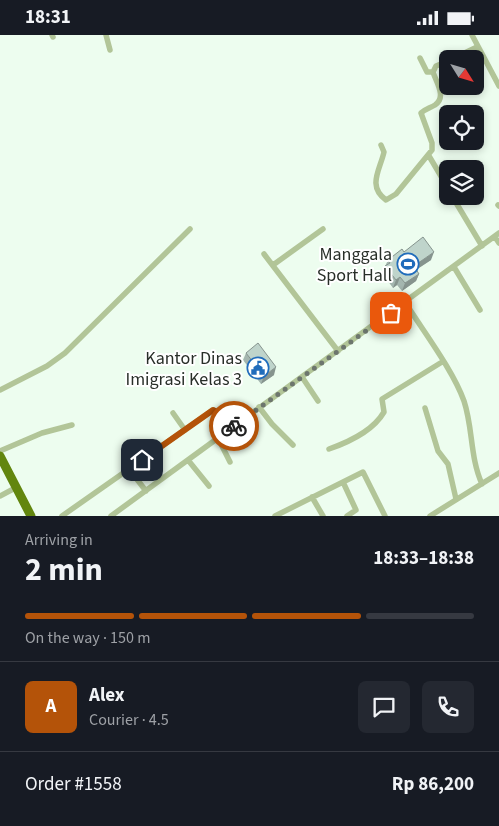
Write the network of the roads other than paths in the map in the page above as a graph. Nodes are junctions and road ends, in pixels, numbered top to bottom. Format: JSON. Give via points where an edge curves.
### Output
{"nodes":[{"id":1,"x":106,"y":35,"type":"edge"},
{"id":2,"x":472,"y":35,"type":"edge"},
{"id":3,"x":477,"y":47,"type":"junction"},
{"id":4,"x":110,"y":50,"type":"dead end"},
{"id":5,"x":471,"y":50,"type":"edge"},
{"id":6,"x":420,"y":58,"type":"dead end"},
{"id":7,"x":439,"y":66,"type":"edge"},
{"id":8,"x":433,"y":72,"type":"junction"},
{"id":9,"x":499,"y":86,"type":"edge"},
{"id":10,"x":381,"y":145,"type":"dead end"},
{"id":11,"x":428,"y":156,"type":"junction"},
{"id":12,"x":439,"y":174,"type":"edge"},
{"id":13,"x":457,"y":205,"type":"edge"},
{"id":14,"x":190,"y":229,"type":"dead end"},
{"id":15,"x":323,"y":229,"type":"dead end"},
{"id":16,"x":497,"y":235,"type":"edge"},
{"id":17,"x":499,"y":243,"type":"edge"},
{"id":18,"x":482,"y":246,"type":"junction"},
{"id":19,"x":264,"y":254,"type":"dead end"},
{"id":20,"x":273,"y":265,"type":"junction"},
{"id":21,"x":454,"y":267,"type":"junction"},
{"id":22,"x":405,"y":302,"type":"junction"},
{"id":23,"x":480,"y":310,"type":"dead end"},
{"id":24,"x":338,"y":351,"type":"junction"},
{"id":25,"x":442,"y":362,"type":"junction"},
{"id":26,"x":302,"y":377,"type":"junction"},
{"id":27,"x":0,"y":390,"type":"edge"},
{"id":28,"x":318,"y":401,"type":"dead end"},
{"id":29,"x":259,"y":407,"type":"junction"},
{"id":30,"x":425,"y":408,"type":"dead end"},
{"id":31,"x":173,"y":413,"type":"dead end"},
{"id":32,"x":72,"y":425,"type":"dead end"},
{"id":33,"x":230,"y":429,"type":"junction"},
{"id":34,"x":185,"y":430,"type":"junction"},
{"id":35,"x":218,"y":438,"type":"junction"},
{"id":36,"x":293,"y":445,"type":"dead end"},
{"id":37,"x":330,"y":449,"type":"dead end"},
{"id":38,"x":2,"y":458,"type":"edge"},
{"id":39,"x":188,"y":460,"type":"junction"},
{"id":40,"x":230,"y":463,"type":"dead end"},
{"id":41,"x":129,"y":469,"type":"junction"},
{"id":42,"x":499,"y":473,"type":"edge"},
{"id":43,"x":343,"y":482,"type":"junction"},
{"id":44,"x":482,"y":484,"type":"junction"},
{"id":45,"x":209,"y":486,"type":"dead end"},
{"id":46,"x":17,"y":487,"type":"junction"},
{"id":47,"x":146,"y":491,"type":"junction"},
{"id":48,"x":0,"y":496,"type":"edge"},
{"id":49,"x":312,"y":497,"type":"junction"},
{"id":50,"x":456,"y":499,"type":"junction"},
{"id":51,"x":31,"y":516,"type":"edge"},
{"id":52,"x":62,"y":516,"type":"edge"},
{"id":53,"x":112,"y":516,"type":"edge"},
{"id":54,"x":276,"y":516,"type":"edge"},
{"id":55,"x":323,"y":516,"type":"edge"},
{"id":56,"x":347,"y":516,"type":"edge"},
{"id":57,"x":385,"y":516,"type":"edge"},
{"id":58,"x":430,"y":516,"type":"edge"}],
"edges":[{"from":1,"to":4,"type":"street"},
{"from":2,"to":3,"type":"street"},
{"from":3,"to":5,"type":"street"},
{"from":3,"to":9,"type":"street"},
{"from":6,"to":8,"type":"street","via":[[427,72]]},
{"from":7,"to":8,"type":"street"},
{"from":8,"to":11,"type":"street","via":[[440,99],[421,113],[432,143]]},
{"from":10,"to":11,"type":"street","via":[[384,151],[376,173],[376,187],[386,200],[393,197]]},
{"from":11,"to":12,"type":"street"},
{"from":13,"to":18,"type":"street"},
{"from":14,"to":27,"type":"street","via":[[65,353]]},
{"from":15,"to":20,"type":"street"},
{"from":16,"to":17,"type":"street"},
{"from":16,"to":18,"type":"street"},
{"from":18,"to":21,"type":"street"},
{"from":19,"to":20,"type":"street"},
{"from":20,"to":24,"type":"street"},
{"from":21,"to":22,"type":"street"},
{"from":21,"to":23,"type":"street"},
{"from":22,"to":24,"type":"street"},
{"from":22,"to":25,"type":"street"},
{"from":24,"to":26,"type":"street"},
{"from":25,"to":37,"type":"street","via":[[382,399],[384,412],[380,418],[351,440]]},
{"from":25,"to":44,"type":"street","via":[[464,403],[475,466]]},
{"from":26,"to":28,"type":"street"},
{"from":26,"to":29,"type":"street"},
{"from":29,"to":33,"type":"street"},
{"from":29,"to":36,"type":"street"},
{"from":30,"to":50,"type":"street","via":[[438,451],[448,463]]},
{"from":31,"to":34,"type":"street"},
{"from":32,"to":38,"type":"street","via":[[42,433]]},
{"from":33,"to":34,"type":"street","via":[[215,410]]},
{"from":33,"to":35,"type":"street"},
{"from":34,"to":41,"type":"street"},
{"from":35,"to":39,"type":"street"},
{"from":35,"to":40,"type":"street"},
{"from":38,"to":46,"type":"highway"},
{"from":39,"to":45,"type":"street"},
{"from":39,"to":47,"type":"street"},
{"from":41,"to":47,"type":"street"},
{"from":41,"to":52,"type":"street"},
{"from":42,"to":44,"type":"street"},
{"from":43,"to":49,"type":"street"},
{"from":43,"to":56,"type":"street","via":[[356,510]]},
{"from":43,"to":57,"type":"street","via":[[364,472]]},
{"from":44,"to":50,"type":"street"},
{"from":46,"to":48,"type":"street"},
{"from":46,"to":51,"type":"highway"},
{"from":47,"to":53,"type":"street"},
{"from":49,"to":54,"type":"street"},
{"from":49,"to":55,"type":"street"},
{"from":50,"to":58,"type":"street"}]}
